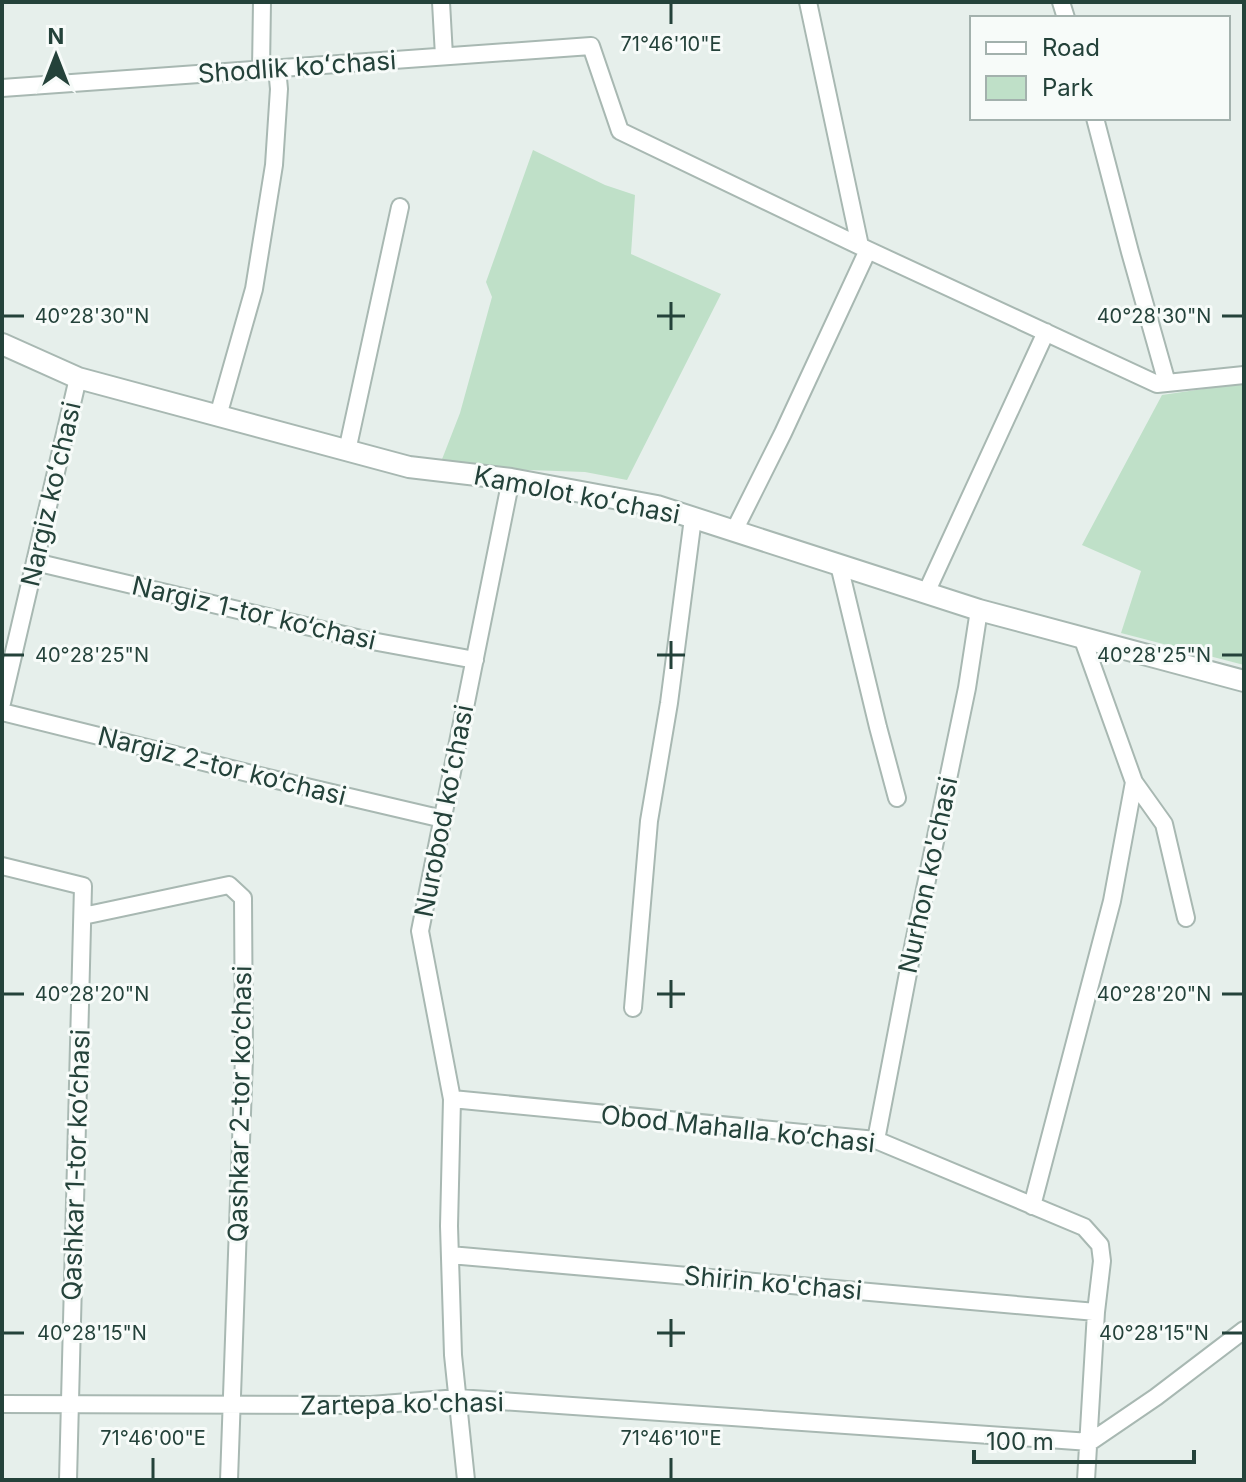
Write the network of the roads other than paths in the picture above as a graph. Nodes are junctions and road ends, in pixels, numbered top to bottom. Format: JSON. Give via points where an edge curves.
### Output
{"nodes":[{"id":1,"x":262,"y":2,"type":"edge"},
{"id":2,"x":441,"y":2,"type":"edge"},
{"id":3,"x":808,"y":2,"type":"edge"},
{"id":4,"x":444,"y":56,"type":"junction"},
{"id":5,"x":269,"y":69,"type":"junction"},
{"id":6,"x":2,"y":88,"type":"edge"},
{"id":7,"x":1096,"y":120,"type":"edge"},
{"id":8,"x":400,"y":207,"type":"dead end"},
{"id":9,"x":864,"y":248,"type":"junction"},
{"id":10,"x":1046,"y":332,"type":"junction"},
{"id":11,"x":2,"y":344,"type":"edge"},
{"id":12,"x":1244,"y":375,"type":"edge"},
{"id":13,"x":78,"y":378,"type":"junction"},
{"id":14,"x":1167,"y":383,"type":"junction"},
{"id":15,"x":218,"y":416,"type":"junction"},
{"id":16,"x":347,"y":451,"type":"junction"},
{"id":17,"x":511,"y":479,"type":"junction"},
{"id":18,"x":693,"y":518,"type":"junction"},
{"id":19,"x":734,"y":531,"type":"junction"},
{"id":20,"x":35,"y":562,"type":"junction"},
{"id":21,"x":839,"y":565,"type":"junction"},
{"id":22,"x":926,"y":593,"type":"junction"},
{"id":23,"x":979,"y":610,"type":"junction"},
{"id":24,"x":1082,"y":637,"type":"junction"},
{"id":25,"x":475,"y":660,"type":"junction"},
{"id":26,"x":1244,"y":681,"type":"edge"},
{"id":27,"x":2,"y":703,"type":"edge"},
{"id":28,"x":2,"y":712,"type":"edge"},
{"id":29,"x":1134,"y":782,"type":"junction"},
{"id":30,"x":897,"y":798,"type":"dead end"},
{"id":31,"x":443,"y":819,"type":"junction"},
{"id":32,"x":2,"y":866,"type":"edge"},
{"id":33,"x":83,"y":916,"type":"junction"},
{"id":34,"x":1186,"y":918,"type":"dead end"},
{"id":35,"x":633,"y":1008,"type":"dead end"},
{"id":36,"x":452,"y":1099,"type":"junction"},
{"id":37,"x":876,"y":1140,"type":"junction"},
{"id":38,"x":1032,"y":1206,"type":"junction"},
{"id":39,"x":450,"y":1255,"type":"junction"},
{"id":40,"x":1096,"y":1312,"type":"junction"},
{"id":41,"x":1244,"y":1330,"type":"edge"},
{"id":42,"x":458,"y":1398,"type":"junction"},
{"id":43,"x":2,"y":1404,"type":"edge"},
{"id":44,"x":70,"y":1405,"type":"junction"},
{"id":45,"x":232,"y":1405,"type":"junction"},
{"id":46,"x":1090,"y":1442,"type":"junction"},
{"id":47,"x":68,"y":1480,"type":"edge"},
{"id":48,"x":229,"y":1480,"type":"edge"},
{"id":49,"x":466,"y":1480,"type":"edge"},
{"id":50,"x":1086,"y":1480,"type":"edge"}],
"edges":[{"from":1,"to":5,"type":"street"},
{"from":2,"to":4,"type":"street"},
{"from":3,"to":9,"type":"street"},
{"from":4,"to":5,"type":"street","name":"Shodlik koʻchasi"},
{"from":4,"to":9,"type":"street","name":"Shodlik koʻchasi","via":[[591,46],[620,131]]},
{"from":5,"to":6,"type":"street","name":"Shodlik koʻchasi"},
{"from":5,"to":15,"type":"street","via":[[279,89],[274,165],[254,289]]},
{"from":7,"to":14,"type":"street"},
{"from":8,"to":16,"type":"street"},
{"from":9,"to":10,"type":"street"},
{"from":9,"to":19,"type":"street"},
{"from":10,"to":14,"type":"street","via":[[1157,384]]},
{"from":10,"to":22,"type":"street"},
{"from":11,"to":13,"type":"street","name":"Kamolot koʻchasi"},
{"from":12,"to":14,"type":"street"},
{"from":13,"to":15,"type":"street","name":"Kamolot koʻchasi"},
{"from":13,"to":20,"type":"street","name":"Nargiz koʻchasi"},
{"from":15,"to":16,"type":"street","name":"Kamolot koʻchasi"},
{"from":16,"to":17,"type":"street","name":"Kamolot koʻchasi","via":[[409,467]]},
{"from":17,"to":18,"type":"street","name":"Kamolot koʻchasi","via":[[657,506]]},
{"from":17,"to":25,"type":"street","name":"Nurobod koʻchasi"},
{"from":18,"to":19,"type":"street","name":"Kamolot koʻchasi"},
{"from":18,"to":35,"type":"street","via":[[649,821]]},
{"from":19,"to":21,"type":"street","name":"Kamolot koʻchasi"},
{"from":20,"to":25,"type":"street","name":"Nargiz 1-tor ko‘chasi"},
{"from":20,"to":27,"type":"street","name":"Nargiz koʻchasi"},
{"from":21,"to":22,"type":"street","name":"Kamolot koʻchasi"},
{"from":21,"to":30,"type":"street"},
{"from":22,"to":23,"type":"street","name":"Kamolot koʻchasi"},
{"from":23,"to":24,"type":"street","name":"Kamolot koʻchasi"},
{"from":23,"to":37,"type":"street","name":"Nurhon ko'chasi"},
{"from":24,"to":26,"type":"street","name":"Kamolot koʻchasi"},
{"from":24,"to":29,"type":"street"},
{"from":25,"to":31,"type":"street","name":"Nurobod koʻchasi"},
{"from":28,"to":31,"type":"street","name":"Nargiz 2-tor ko‘chasi"},
{"from":29,"to":34,"type":"street","via":[[1164,824]]},
{"from":29,"to":38,"type":"street","via":[[1112,901]]},
{"from":31,"to":36,"type":"street","name":"Nurobod koʻchasi","via":[[420,931]]},
{"from":32,"to":33,"type":"street","name":"Qashkar 1-tor koʼchasi","via":[[83,886]]},
{"from":33,"to":44,"type":"street","name":"Qashkar 1-tor koʼchasi"},
{"from":33,"to":45,"type":"street","name":"Qashkar 2-tor koʼchasi","via":[[229,885],[243,898],[244,1057]]},
{"from":36,"to":37,"type":"street","name":"Obod Mahalla ko‘chasi"},
{"from":36,"to":39,"type":"street","name":"Nurobod koʻchasi"},
{"from":37,"to":38,"type":"street","name":"Obod Mahalla ko‘chasi"},
{"from":38,"to":40,"type":"street","name":"Obod Mahalla ko‘chasi","via":[[1084,1227],[1100,1245]]},
{"from":39,"to":40,"type":"street","name":"Shirin ko'chasi"},
{"from":39,"to":42,"type":"street","name":"Nurobod koʻchasi"},
{"from":40,"to":46,"type":"street","name":"Obod Mahalla ko‘chasi"},
{"from":41,"to":46,"type":"street"},
{"from":42,"to":45,"type":"street","name":"Zartepa ko'chasi","via":[[371,1405]]},
{"from":42,"to":46,"type":"street","name":"Zartepa ko'chasi"},
{"from":42,"to":49,"type":"street","name":"Nurobod koʻchasi"},
{"from":43,"to":44,"type":"street","name":"Zartepa ko'chasi"},
{"from":44,"to":45,"type":"street","name":"Zartepa ko'chasi"},
{"from":44,"to":47,"type":"street","name":"Qashkar 1-tor koʼchasi"},
{"from":45,"to":48,"type":"street","name":"Qashkar 2-tor koʼchasi"},
{"from":46,"to":50,"type":"street","name":"Obod Mahalla ko‘chasi"}]}
